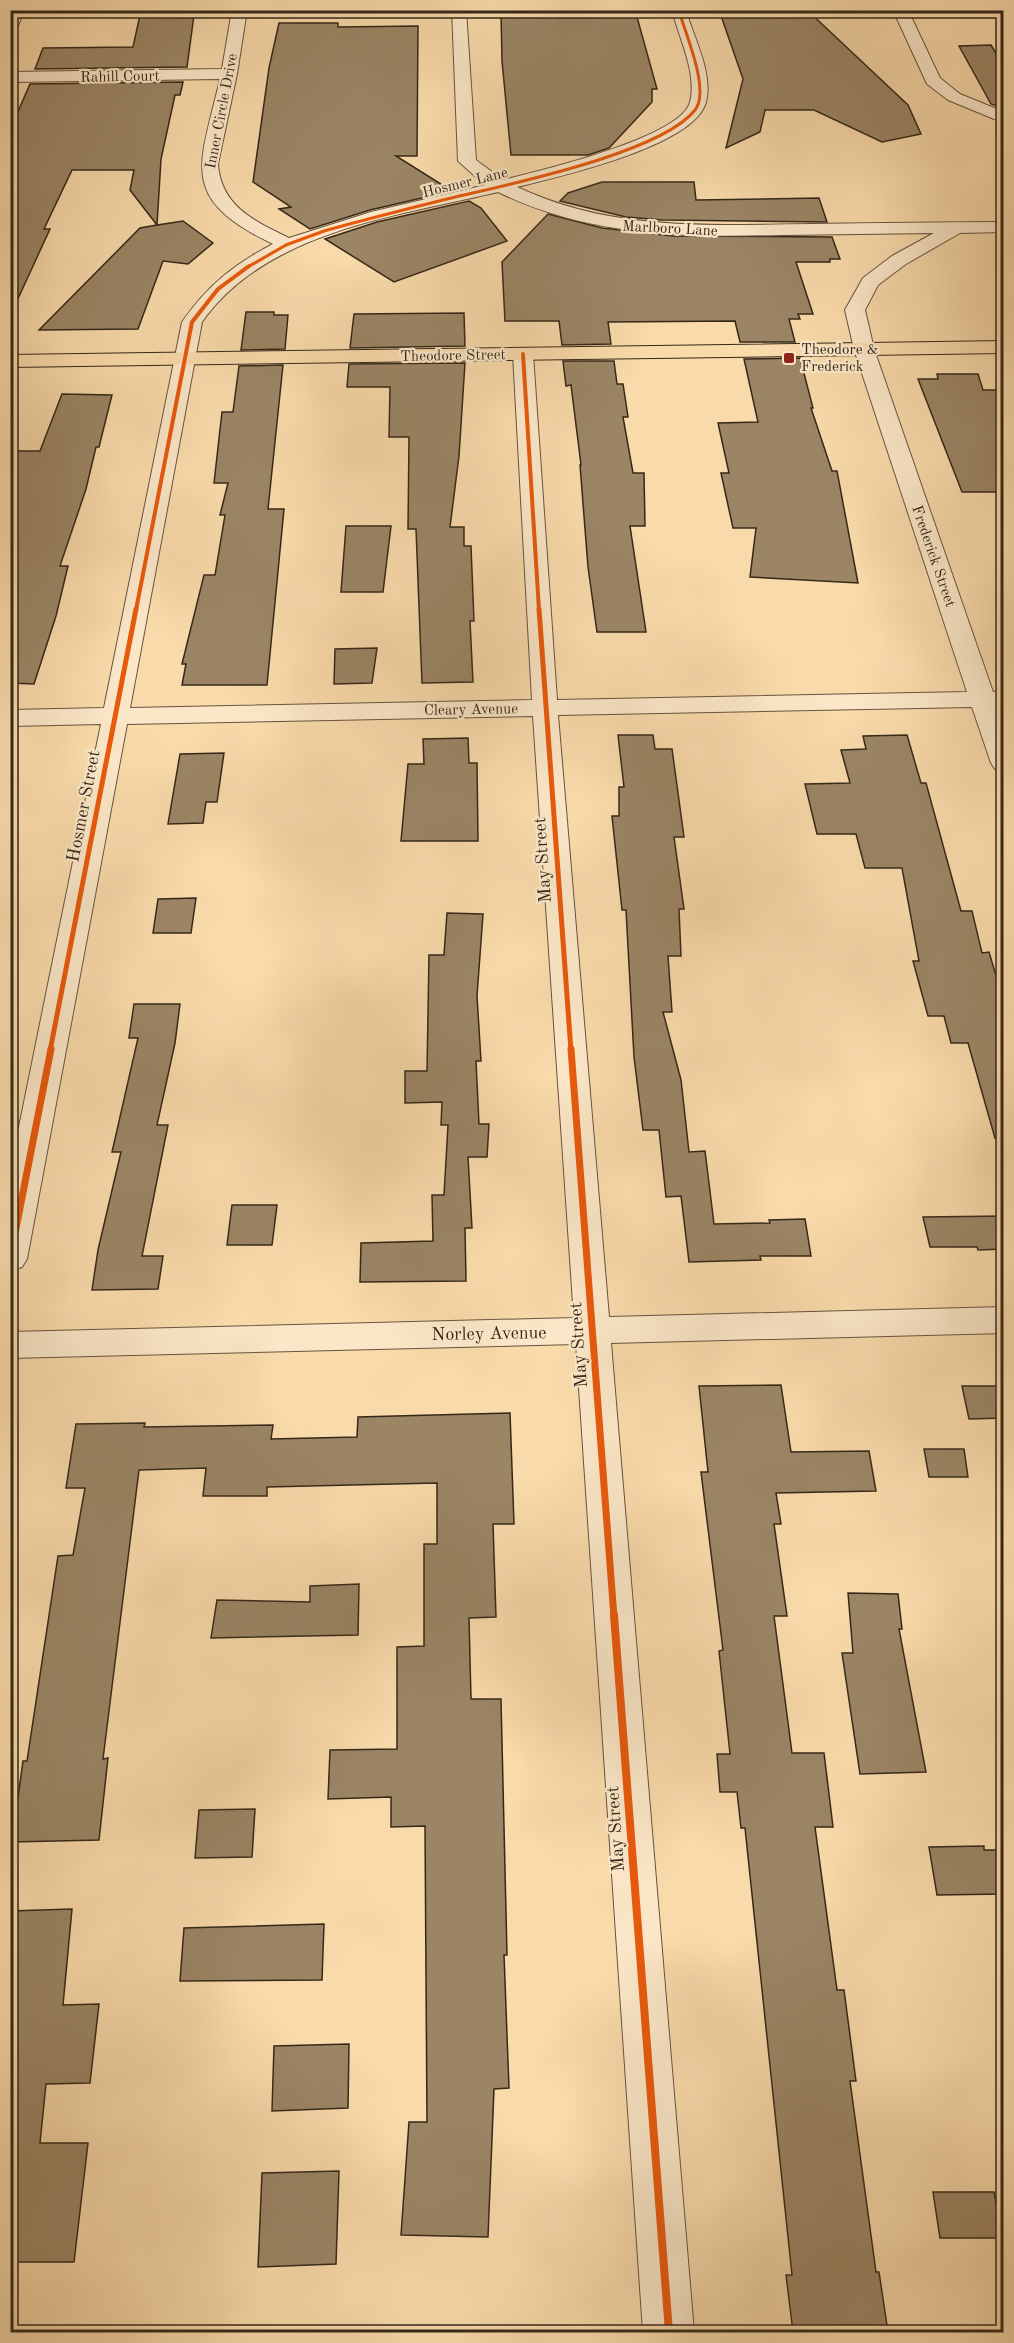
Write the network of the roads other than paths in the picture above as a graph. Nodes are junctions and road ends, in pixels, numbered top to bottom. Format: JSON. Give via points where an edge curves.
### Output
{"nodes":[{"id":1,"x":17,"y":10,"type":"edge"},
{"id":2,"x":240,"y":10,"type":"edge"},
{"id":3,"x":459,"y":10,"type":"edge"},
{"id":4,"x":683,"y":10,"type":"edge"},
{"id":5,"x":900,"y":10,"type":"edge"},
{"id":6,"x":10,"y":26,"type":"edge"},
{"id":7,"x":229,"y":74,"type":"junction"},
{"id":8,"x":10,"y":77,"type":"edge"},
{"id":9,"x":1004,"y":118,"type":"edge"},
{"id":10,"x":499,"y":186,"type":"junction"},
{"id":11,"x":1004,"y":226,"type":"edge"},
{"id":12,"x":957,"y":227,"type":"junction"},
{"id":13,"x":287,"y":244,"type":"junction"},
{"id":14,"x":1004,"y":347,"type":"edge"},
{"id":15,"x":864,"y":349,"type":"junction"},
{"id":16,"x":523,"y":354,"type":"junction"},
{"id":17,"x":185,"y":359,"type":"junction"},
{"id":18,"x":10,"y":361,"type":"edge"},
{"id":19,"x":993,"y":699,"type":"edge"},
{"id":20,"x":545,"y":708,"type":"junction"},
{"id":21,"x":116,"y":716,"type":"junction"},
{"id":22,"x":10,"y":718,"type":"edge"},
{"id":23,"x":1004,"y":764,"type":"edge"},
{"id":24,"x":10,"y":1259,"type":"edge"},
{"id":25,"x":1004,"y":1320,"type":"edge"},
{"id":26,"x":592,"y":1331,"type":"junction"},
{"id":27,"x":10,"y":1345,"type":"edge"},
{"id":28,"x":669,"y":2332,"type":"edge"}],
"edges":[{"from":1,"to":6,"type":"street"},
{"from":2,"to":7,"type":"street","name":"Inner Circle Drive"},
{"from":3,"to":10,"type":"street","name":"Marlboro Lane","via":[[466,160],[476,172]]},
{"from":4,"to":10,"type":"street","name":"Hosmer Lane","via":[[681,17],[700,86],[700,99],[692,116],[661,138],[630,150]]},
{"from":5,"to":9,"type":"street","via":[[933,81],[954,97]]},
{"from":7,"to":8,"type":"street","name":"Rahill Court"},
{"from":7,"to":13,"type":"street","name":"Inner Circle Drive","via":[[209,164],[210,183],[240,217]]},
{"from":10,"to":12,"type":"street","name":"Marlboro Lane","via":[[541,206],[631,228],[694,231]]},
{"from":10,"to":13,"type":"street","name":"Hosmer Lane","via":[[356,222]]},
{"from":11,"to":12,"type":"street","name":"Marlboro Lane"},
{"from":12,"to":15,"type":"street","name":"Frederick Street","via":[[899,260],[870,282],[855,310]]},
{"from":13,"to":17,"type":"street","name":"Hosmer Lane","via":[[212,295],[192,322]]},
{"from":14,"to":15,"type":"main road","name":"Theodore Street"},
{"from":15,"to":16,"type":"main road","name":"Theodore Street"},
{"from":15,"to":19,"type":"street","name":"Frederick Street"},
{"from":16,"to":17,"type":"main road","name":"Theodore Street"},
{"from":16,"to":20,"type":"street","name":"May Street"},
{"from":17,"to":18,"type":"main road","name":"Theodore Street"},
{"from":17,"to":21,"type":"street","name":"Hosmer Street"},
{"from":19,"to":20,"type":"street","name":"Cleary Avenue"},
{"from":19,"to":23,"type":"street","name":"Frederick Street"},
{"from":20,"to":21,"type":"street","name":"Cleary Avenue"},
{"from":20,"to":26,"type":"street","name":"May Street"},
{"from":21,"to":22,"type":"street","name":"Cleary Avenue"},
{"from":21,"to":24,"type":"street","name":"Hosmer Street"},
{"from":25,"to":26,"type":"street","name":"Norley Avenue"},
{"from":26,"to":27,"type":"street","name":"Norley Avenue"},
{"from":26,"to":28,"type":"street","name":"May Street"}]}
